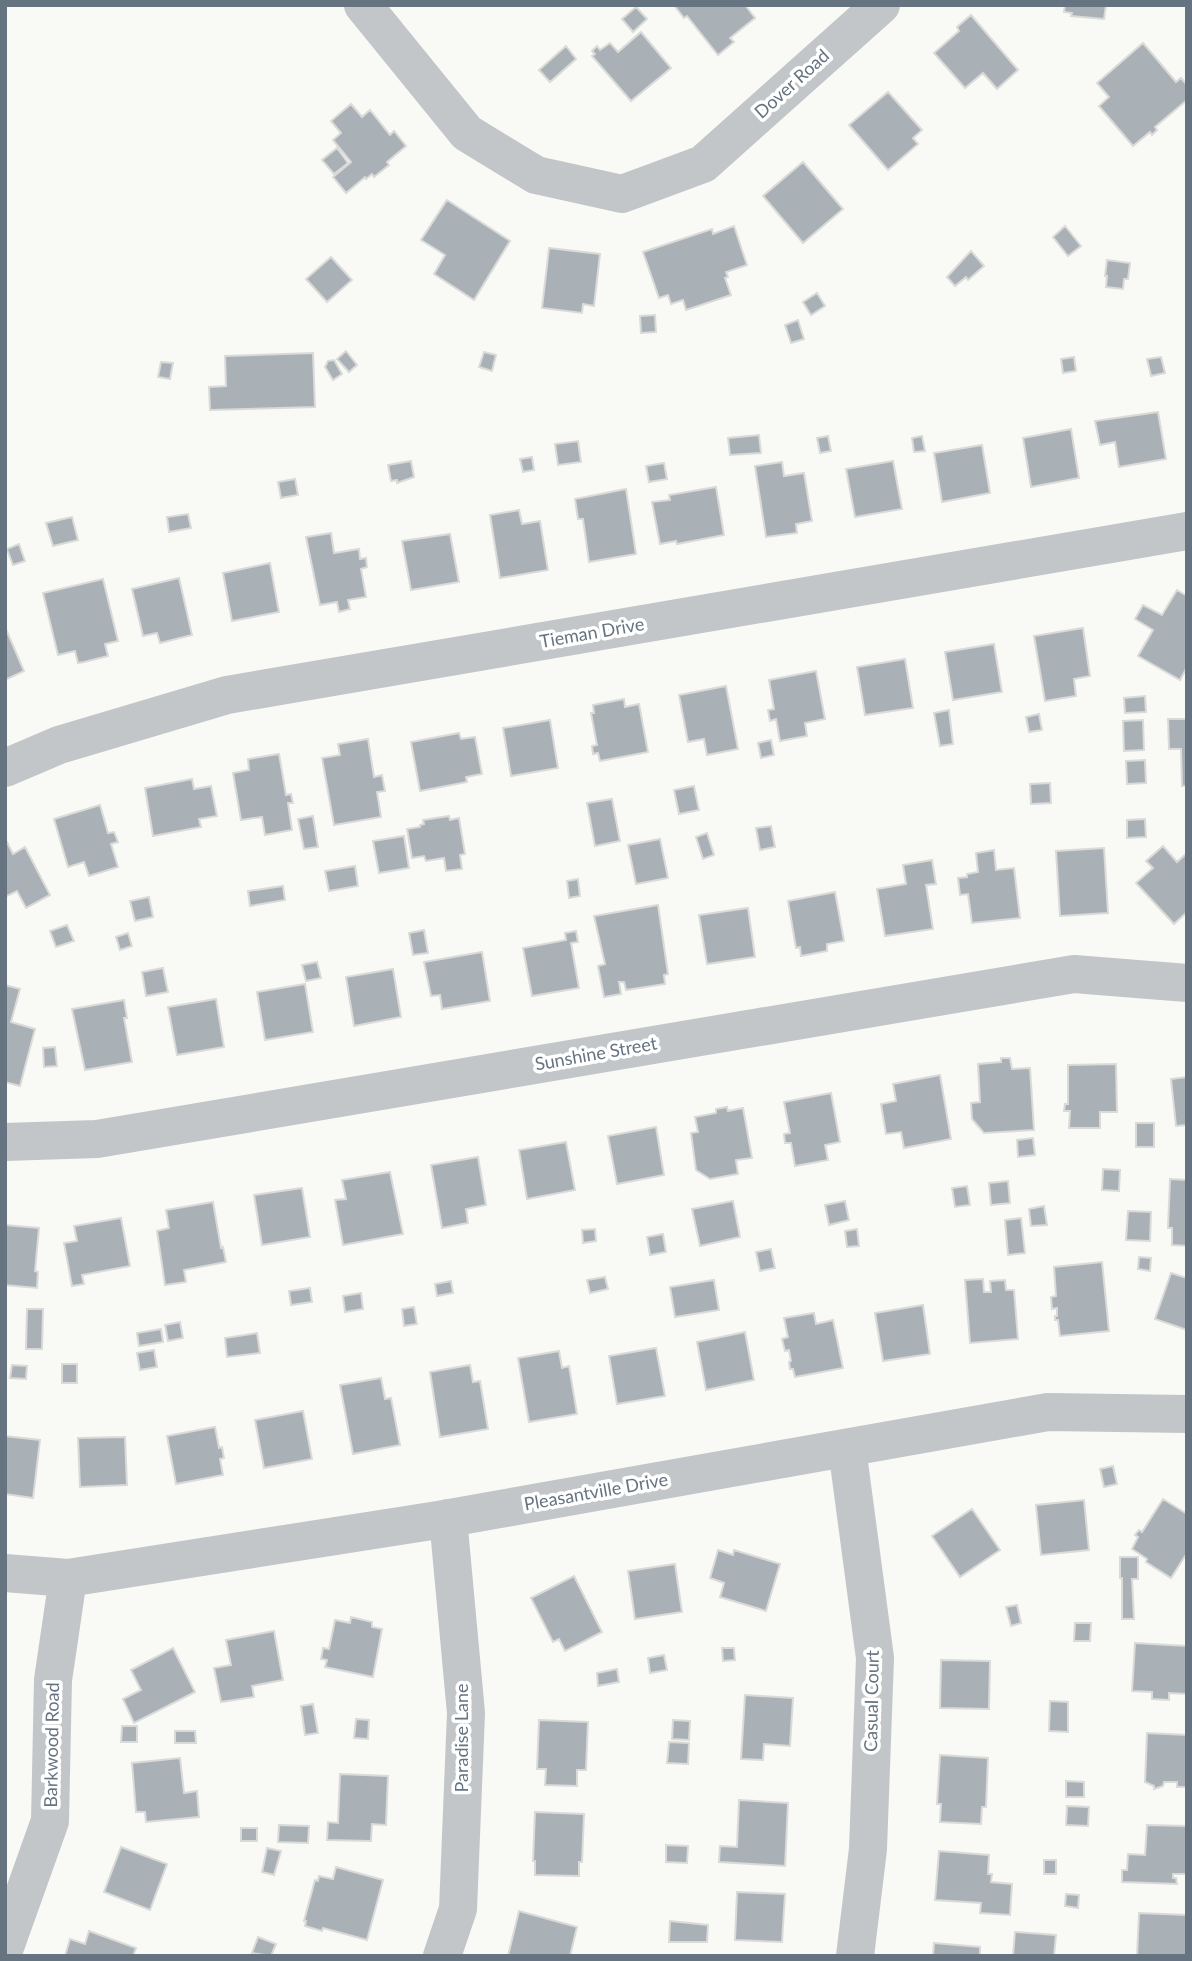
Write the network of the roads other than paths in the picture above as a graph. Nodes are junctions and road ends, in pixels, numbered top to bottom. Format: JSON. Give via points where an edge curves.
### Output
{"nodes":[{"id":1,"x":363,"y":5,"type":"edge"},
{"id":2,"x":881,"y":5,"type":"edge"},
{"id":3,"x":1187,"y":531,"type":"edge"},
{"id":4,"x":5,"y":768,"type":"edge"},
{"id":5,"x":1187,"y":983,"type":"edge"},
{"id":6,"x":5,"y":1142,"type":"edge"},
{"id":7,"x":1187,"y":1415,"type":"edge"},
{"id":8,"x":847,"y":1448,"type":"junction"},
{"id":9,"x":448,"y":1518,"type":"junction"},
{"id":10,"x":5,"y":1573,"type":"edge"},
{"id":11,"x":68,"y":1578,"type":"junction"},
{"id":12,"x":5,"y":1947,"type":"edge"},
{"id":13,"x":442,"y":1956,"type":"edge"},
{"id":14,"x":855,"y":1956,"type":"edge"}],
"edges":[{"from":1,"to":2,"type":"street","name":"Dover Road","via":[[467,133],[536,175],[622,194],[703,164]]},
{"from":3,"to":4,"type":"street","name":"Tieman Drive","via":[[228,695],[59,745]]},
{"from":5,"to":6,"type":"street","name":"Sunshine Street","via":[[1074,974],[97,1139]]},
{"from":7,"to":8,"type":"street","name":"Pleasantville Drive","via":[[1048,1412]]},
{"from":8,"to":9,"type":"street","name":"Pleasantville Drive"},
{"from":8,"to":14,"type":"street","name":"Casual Court","via":[[875,1658],[868,1849]]},
{"from":9,"to":11,"type":"street","name":"Pleasantville Drive"},
{"from":9,"to":13,"type":"street","name":"Paradise Lane","via":[[466,1713],[458,1909]]},
{"from":10,"to":11,"type":"street","name":"Pleasantville Drive"},
{"from":11,"to":12,"type":"street","name":"Barkwood Road","via":[[53,1680],[50,1821]]}]}
